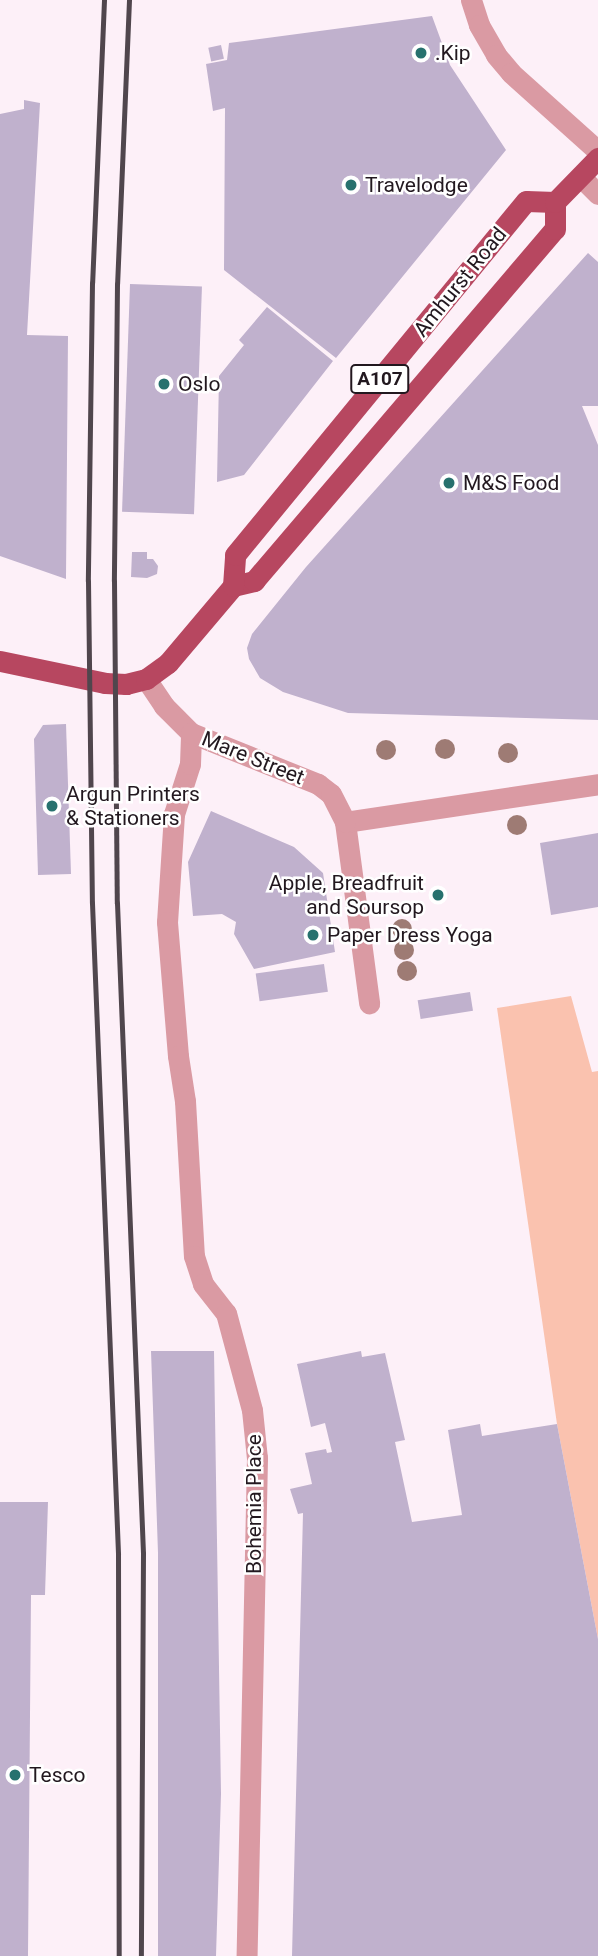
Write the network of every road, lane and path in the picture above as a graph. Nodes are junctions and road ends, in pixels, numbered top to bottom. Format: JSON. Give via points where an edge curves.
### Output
{"nodes":[{"id":1,"x":471,"y":0,"type":"edge"},
{"id":2,"x":598,"y":151,"type":"edge"},
{"id":3,"x":598,"y":158,"type":"edge"},
{"id":4,"x":581,"y":177,"type":"junction"},
{"id":5,"x":598,"y":194,"type":"edge"},
{"id":6,"x":555,"y":202,"type":"junction"},
{"id":7,"x":233,"y":586,"type":"junction"},
{"id":8,"x":0,"y":661,"type":"edge"},
{"id":9,"x":146,"y":679,"type":"junction"},
{"id":10,"x":191,"y":733,"type":"junction"},
{"id":11,"x":598,"y":784,"type":"edge"},
{"id":12,"x":345,"y":822,"type":"junction"},
{"id":13,"x":369,"y":1003,"type":"dead end"},
{"id":14,"x":247,"y":1956,"type":"edge"}],
"edges":[{"from":1,"to":2,"type":"street","via":[[479,25],[511,73]]},
{"from":3,"to":4,"type":"main road"},
{"from":4,"to":5,"type":"street"},
{"from":4,"to":6,"type":"main road"},
{"from":6,"to":7,"type":"main road","name":"Amhurst Road","number":"A107","via":[[555,229],[254,581]]},
{"from":6,"to":7,"type":"main road","name":"Amhurst Road","number":"A107","via":[[526,201],[513,216],[235,555]]},
{"from":7,"to":9,"type":"main road","name":"Amhurst Road","number":"A107","via":[[168,663]]},
{"from":8,"to":9,"type":"main road","via":[[105,683]]},
{"from":9,"to":10,"type":"street","name":"Mare Street"},
{"from":10,"to":12,"type":"street","name":"Mare Street","via":[[318,784],[331,794]]},
{"from":10,"to":14,"type":"street","name":"Bohemia Place","via":[[190,764],[174,814],[167,922],[185,1101],[194,1256],[203,1284],[226,1313],[252,1410],[257,1458]]},
{"from":11,"to":12,"type":"street"},
{"from":12,"to":13,"type":"street"}]}
